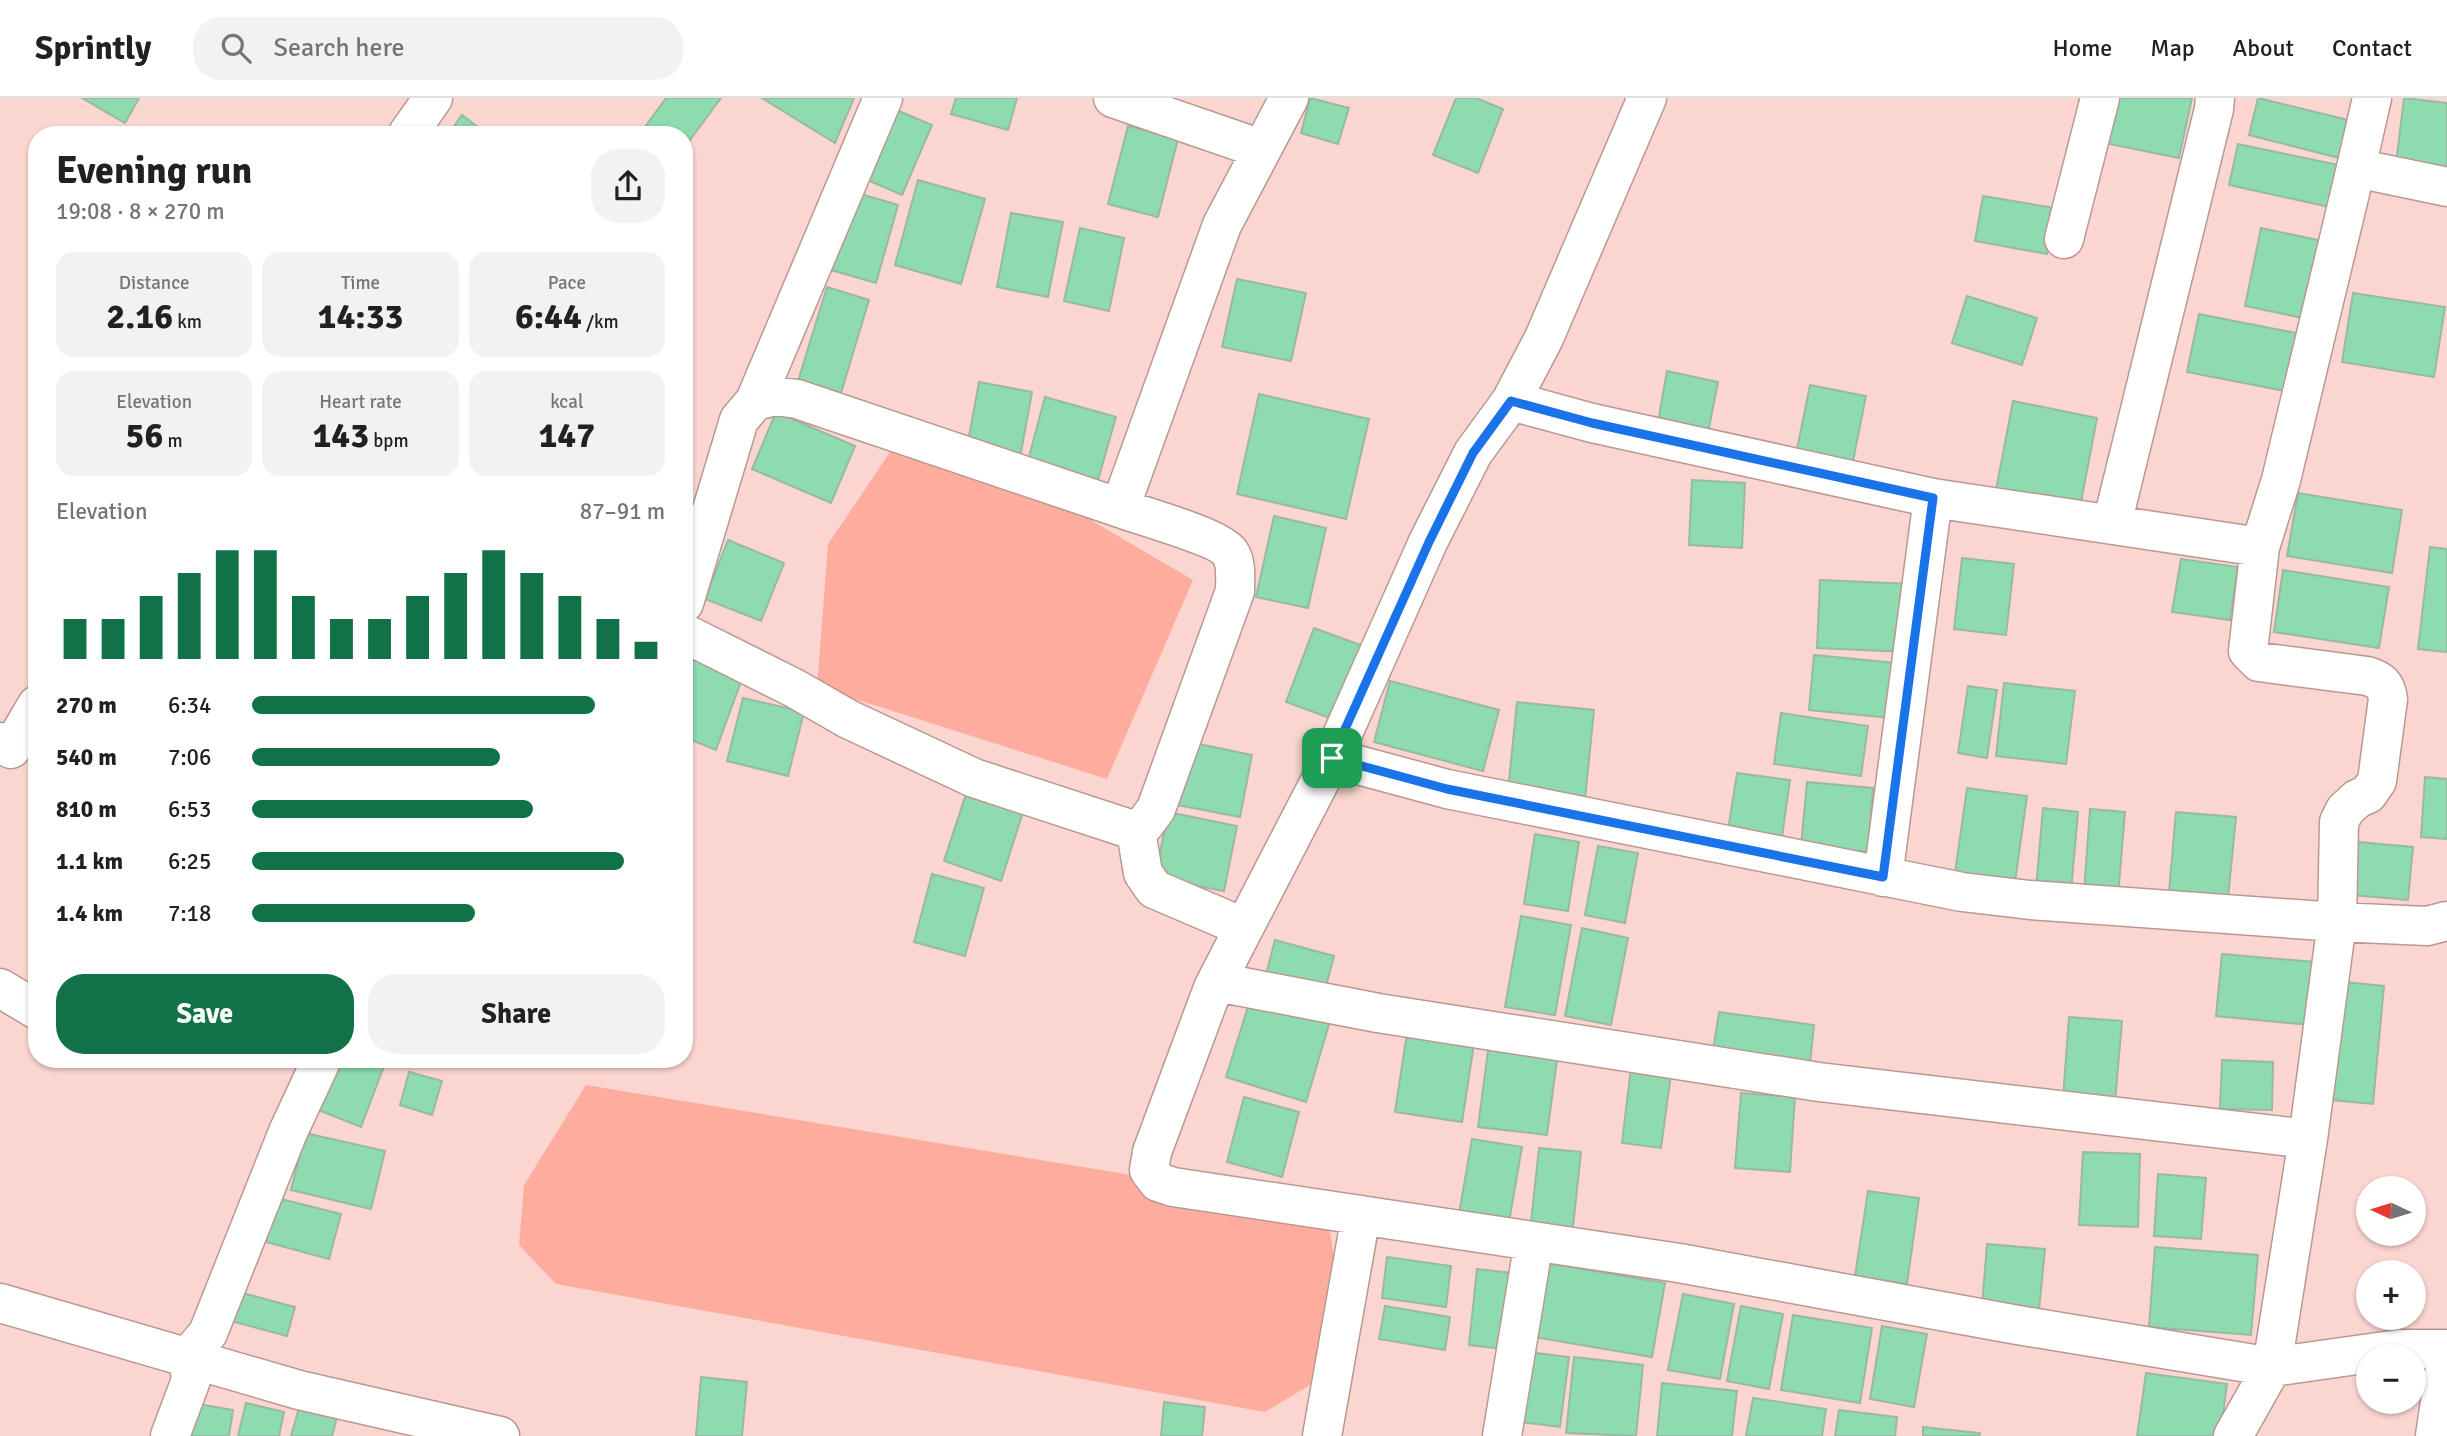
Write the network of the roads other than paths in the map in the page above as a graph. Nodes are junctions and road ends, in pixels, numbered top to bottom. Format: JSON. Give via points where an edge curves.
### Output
{"nodes":[{"id":1,"x":433,"y":98,"type":"edge"},
{"id":2,"x":883,"y":98,"type":"edge"},
{"id":3,"x":1113,"y":98,"type":"edge"},
{"id":4,"x":1289,"y":98,"type":"edge"},
{"id":5,"x":1647,"y":98,"type":"edge"},
{"id":6,"x":2100,"y":98,"type":"edge"},
{"id":7,"x":2215,"y":98,"type":"edge"},
{"id":8,"x":2372,"y":98,"type":"edge"},
{"id":9,"x":413,"y":126,"type":"edge"},
{"id":10,"x":1261,"y":149,"type":"junction"},
{"id":11,"x":2356,"y":169,"type":"junction"},
{"id":12,"x":2447,"y":187,"type":"edge"},
{"id":13,"x":2064,"y":239,"type":"dead end"},
{"id":14,"x":755,"y":401,"type":"junction"},
{"id":15,"x":1511,"y":401,"type":"junction"},
{"id":16,"x":1933,"y":498,"type":"junction"},
{"id":17,"x":1120,"y":508,"type":"junction"},
{"id":18,"x":2112,"y":524,"type":"junction"},
{"id":19,"x":2260,"y":547,"type":"junction"},
{"id":20,"x":693,"y":573,"type":"edge"},
{"id":21,"x":693,"y":638,"type":"edge"},
{"id":22,"x":28,"y":725,"type":"edge"},
{"id":23,"x":16,"y":751,"type":"edge"},
{"id":24,"x":1332,"y":758,"type":"junction"},
{"id":25,"x":1136,"y":831,"type":"junction"},
{"id":26,"x":1883,"y":877,"type":"junction"},
{"id":27,"x":2447,"y":921,"type":"edge"},
{"id":28,"x":2337,"y":922,"type":"junction"},
{"id":29,"x":1243,"y":927,"type":"junction"},
{"id":30,"x":1217,"y":982,"type":"junction"},
{"id":31,"x":0,"y":989,"type":"edge"},
{"id":32,"x":28,"y":1005,"type":"edge"},
{"id":33,"x":318,"y":1068,"type":"edge"},
{"id":34,"x":2308,"y":1139,"type":"junction"},
{"id":35,"x":1360,"y":1215,"type":"junction"},
{"id":36,"x":1534,"y":1241,"type":"junction"},
{"id":37,"x":0,"y":1303,"type":"edge"},
{"id":38,"x":2447,"y":1352,"type":"edge"},
{"id":39,"x":188,"y":1357,"type":"junction"},
{"id":40,"x":2272,"y":1367,"type":"junction"},
{"id":41,"x":170,"y":1436,"type":"edge"},
{"id":42,"x":500,"y":1436,"type":"edge"},
{"id":43,"x":1322,"y":1436,"type":"edge"},
{"id":44,"x":1502,"y":1436,"type":"edge"},
{"id":45,"x":2233,"y":1436,"type":"edge"},
{"id":46,"x":2435,"y":1436,"type":"edge"}],
"edges":[{"from":1,"to":9,"type":"street"},
{"from":2,"to":14,"type":"street"},
{"from":3,"to":10,"type":"street"},
{"from":4,"to":10,"type":"street"},
{"from":5,"to":15,"type":"street","via":[[1544,338]]},
{"from":6,"to":13,"type":"street"},
{"from":7,"to":18,"type":"street"},
{"from":8,"to":11,"type":"street"},
{"from":10,"to":17,"type":"street","via":[[1222,225]]},
{"from":11,"to":12,"type":"street"},
{"from":11,"to":19,"type":"street","via":[[2281,480]]},
{"from":14,"to":17,"type":"street","via":[[775,396],[797,399]]},
{"from":14,"to":20,"type":"street","via":[[739,419]]},
{"from":15,"to":16,"type":"street"},
{"from":15,"to":24,"type":"street","via":[[1467,464]]},
{"from":16,"to":18,"type":"street"},
{"from":16,"to":26,"type":"street"},
{"from":17,"to":25,"type":"street","via":[[1214,541],[1230,553],[1236,573],[1235,591],[1156,809]]},
{"from":18,"to":19,"type":"street"},
{"from":19,"to":28,"type":"street","via":[[2248,645],[2253,659],[2367,676],[2380,680],[2387,689],[2377,781],[2339,822]]},
{"from":21,"to":25,"type":"street","via":[[848,719],[974,778]]},
{"from":22,"to":23,"type":"street"},
{"from":24,"to":26,"type":"street","via":[[1447,789]]},
{"from":24,"to":29,"type":"street"},
{"from":25,"to":29,"type":"street","via":[[1143,873],[1154,889]]},
{"from":26,"to":28,"type":"street","via":[[2030,900]]},
{"from":27,"to":28,"type":"street","via":[[2427,926]]},
{"from":28,"to":34,"type":"street"},
{"from":29,"to":30,"type":"street"},
{"from":30,"to":34,"type":"street","via":[[1378,1013],[1819,1082]]},
{"from":30,"to":35,"type":"street","via":[[1149,1170],[1158,1182],[1173,1187]]},
{"from":31,"to":32,"type":"street"},
{"from":33,"to":39,"type":"street","via":[[208,1333]]},
{"from":34,"to":40,"type":"street"},
{"from":35,"to":36,"type":"street"},
{"from":35,"to":43,"type":"street"},
{"from":36,"to":40,"type":"street"},
{"from":36,"to":44,"type":"street"},
{"from":37,"to":39,"type":"street"},
{"from":38,"to":40,"type":"street","via":[[2399,1349]]},
{"from":38,"to":46,"type":"street"},
{"from":39,"to":41,"type":"street","via":[[191,1380]]},
{"from":39,"to":42,"type":"street","via":[[299,1390]]},
{"from":40,"to":45,"type":"street"}]}
